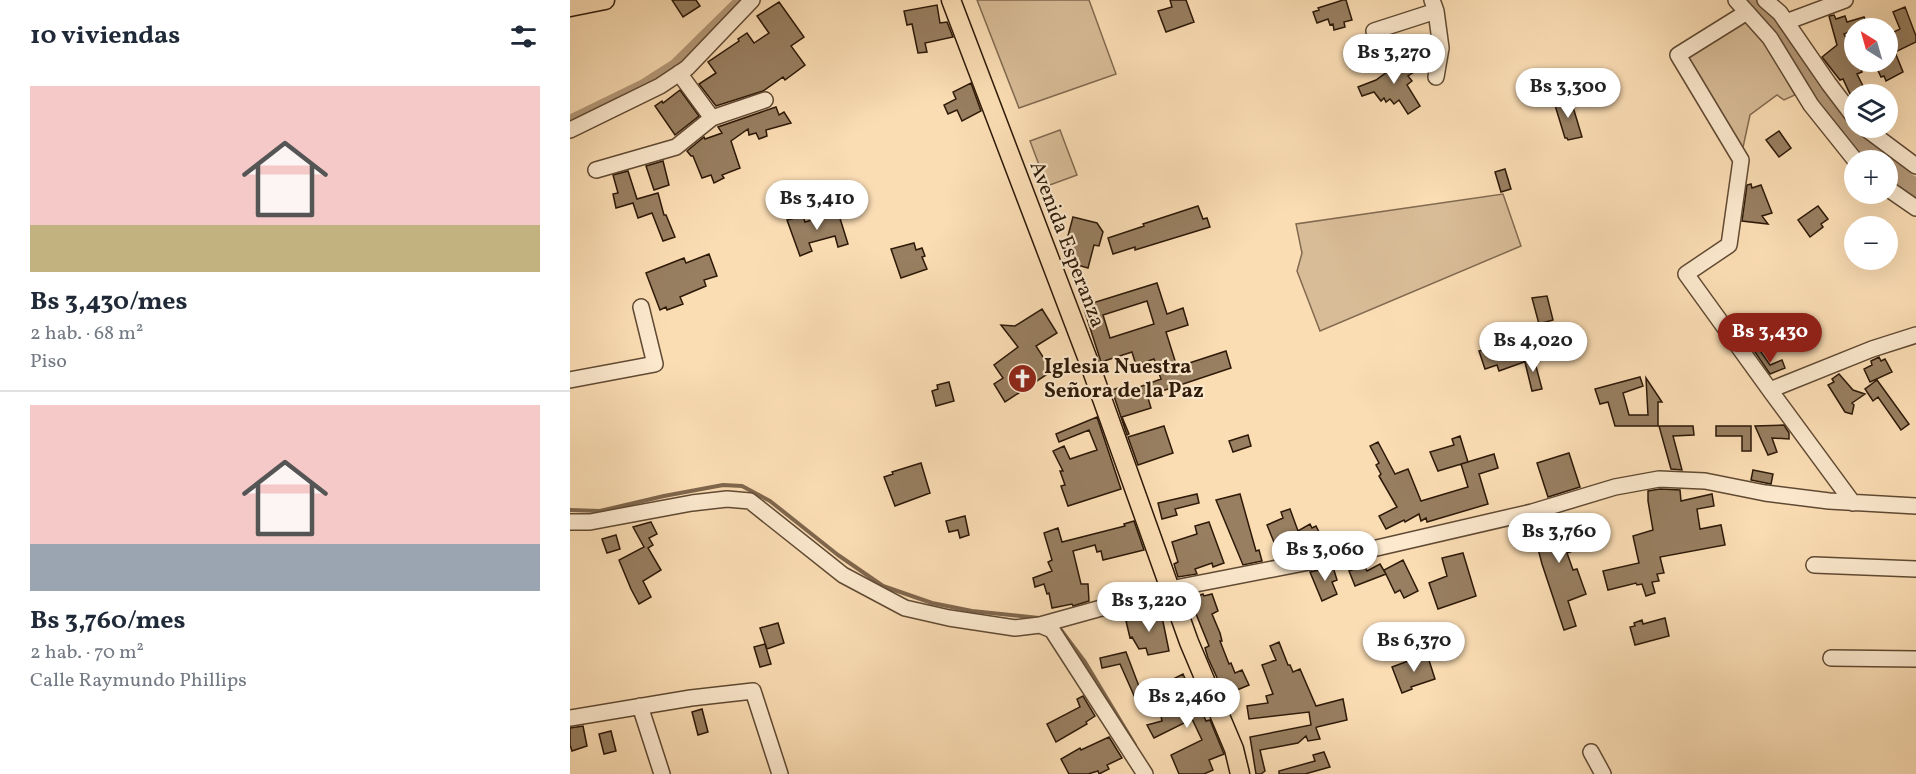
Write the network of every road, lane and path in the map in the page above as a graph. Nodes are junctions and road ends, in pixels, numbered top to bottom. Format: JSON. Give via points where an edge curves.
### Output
{"nodes":[{"id":1,"x":605,"y":0,"type":"edge"},
{"id":2,"x":752,"y":0,"type":"edge"},
{"id":3,"x":951,"y":0,"type":"edge"},
{"id":4,"x":1736,"y":0,"type":"edge"},
{"id":5,"x":1765,"y":0,"type":"edge"},
{"id":6,"x":1845,"y":0,"type":"edge"},
{"id":7,"x":1434,"y":6,"type":"edge"},
{"id":8,"x":570,"y":7,"type":"edge"},
{"id":9,"x":1747,"y":12,"type":"junction"},
{"id":10,"x":1786,"y":22,"type":"junction"},
{"id":11,"x":1374,"y":31,"type":"dead end"},
{"id":12,"x":679,"y":73,"type":"junction"},
{"id":13,"x":1436,"y":77,"type":"dead end"},
{"id":14,"x":765,"y":100,"type":"dead end"},
{"id":15,"x":1844,"y":104,"type":"edge"},
{"id":16,"x":712,"y":118,"type":"junction"},
{"id":17,"x":570,"y":130,"type":"edge"},
{"id":18,"x":1878,"y":138,"type":"edge"},
{"id":19,"x":1847,"y":150,"type":"edge"},
{"id":20,"x":1916,"y":166,"type":"edge"},
{"id":21,"x":596,"y":170,"type":"dead end"},
{"id":22,"x":1898,"y":196,"type":"edge"},
{"id":23,"x":1916,"y":208,"type":"edge"},
{"id":24,"x":641,"y":307,"type":"dead end"},
{"id":25,"x":1916,"y":335,"type":"edge"},
{"id":26,"x":570,"y":380,"type":"edge"},
{"id":27,"x":1770,"y":390,"type":"junction"},
{"id":28,"x":1853,"y":503,"type":"junction"},
{"id":29,"x":1916,"y":506,"type":"edge"},
{"id":30,"x":570,"y":522,"type":"edge"},
{"id":31,"x":1814,"y":565,"type":"dead end"},
{"id":32,"x":1916,"y":568,"type":"edge"},
{"id":33,"x":1170,"y":589,"type":"junction"},
{"id":34,"x":1042,"y":625,"type":"junction"},
{"id":35,"x":1831,"y":658,"type":"dead end"},
{"id":36,"x":1916,"y":659,"type":"edge"},
{"id":37,"x":640,"y":706,"type":"junction"},
{"id":38,"x":570,"y":718,"type":"edge"},
{"id":39,"x":1591,"y":752,"type":"dead end"},
{"id":40,"x":662,"y":774,"type":"edge"},
{"id":41,"x":780,"y":774,"type":"edge"},
{"id":42,"x":1144,"y":774,"type":"edge"},
{"id":43,"x":1240,"y":774,"type":"edge"},
{"id":44,"x":1603,"y":774,"type":"edge"}],
"edges":[{"from":1,"to":8,"type":"main road"},
{"from":2,"to":12,"type":"street"},
{"from":3,"to":33,"type":"main road","name":"Avenida Esperanza","via":[[1090,365]]},
{"from":4,"to":9,"type":"street"},
{"from":5,"to":10,"type":"street"},
{"from":6,"to":10,"type":"street"},
{"from":7,"to":11,"type":"street"},
{"from":7,"to":13,"type":"street","via":[[1441,48]]},
{"from":9,"to":19,"type":"street","via":[[1770,38],[1811,105]]},
{"from":9,"to":27,"type":"street","via":[[1678,55],[1742,160],[1729,245],[1686,274]]},
{"from":10,"to":15,"type":"street"},
{"from":12,"to":16,"type":"street"},
{"from":12,"to":17,"type":"street"},
{"from":14,"to":16,"type":"street"},
{"from":16,"to":21,"type":"street","via":[[676,147]]},
{"from":18,"to":20,"type":"street"},
{"from":22,"to":23,"type":"street"},
{"from":24,"to":26,"type":"street","via":[[655,364]]},
{"from":25,"to":27,"type":"street"},
{"from":27,"to":28,"type":"street"},
{"from":28,"to":29,"type":"street"},
{"from":28,"to":33,"type":"street","via":[[1765,493],[1705,481],[1659,479],[1355,553]]},
{"from":30,"to":34,"type":"street","via":[[727,499],[750,501],[843,575],[905,608],[1015,628]]},
{"from":31,"to":32,"type":"street"},
{"from":33,"to":34,"type":"street"},
{"from":33,"to":43,"type":"main road","name":"Avenida Esperanza","via":[[1234,749]]},
{"from":34,"to":42,"type":"street","via":[[1052,630]]},
{"from":35,"to":36,"type":"street"},
{"from":37,"to":38,"type":"street"},
{"from":37,"to":40,"type":"street"},
{"from":37,"to":41,"type":"street","via":[[753,691]]},
{"from":39,"to":44,"type":"street"}]}
